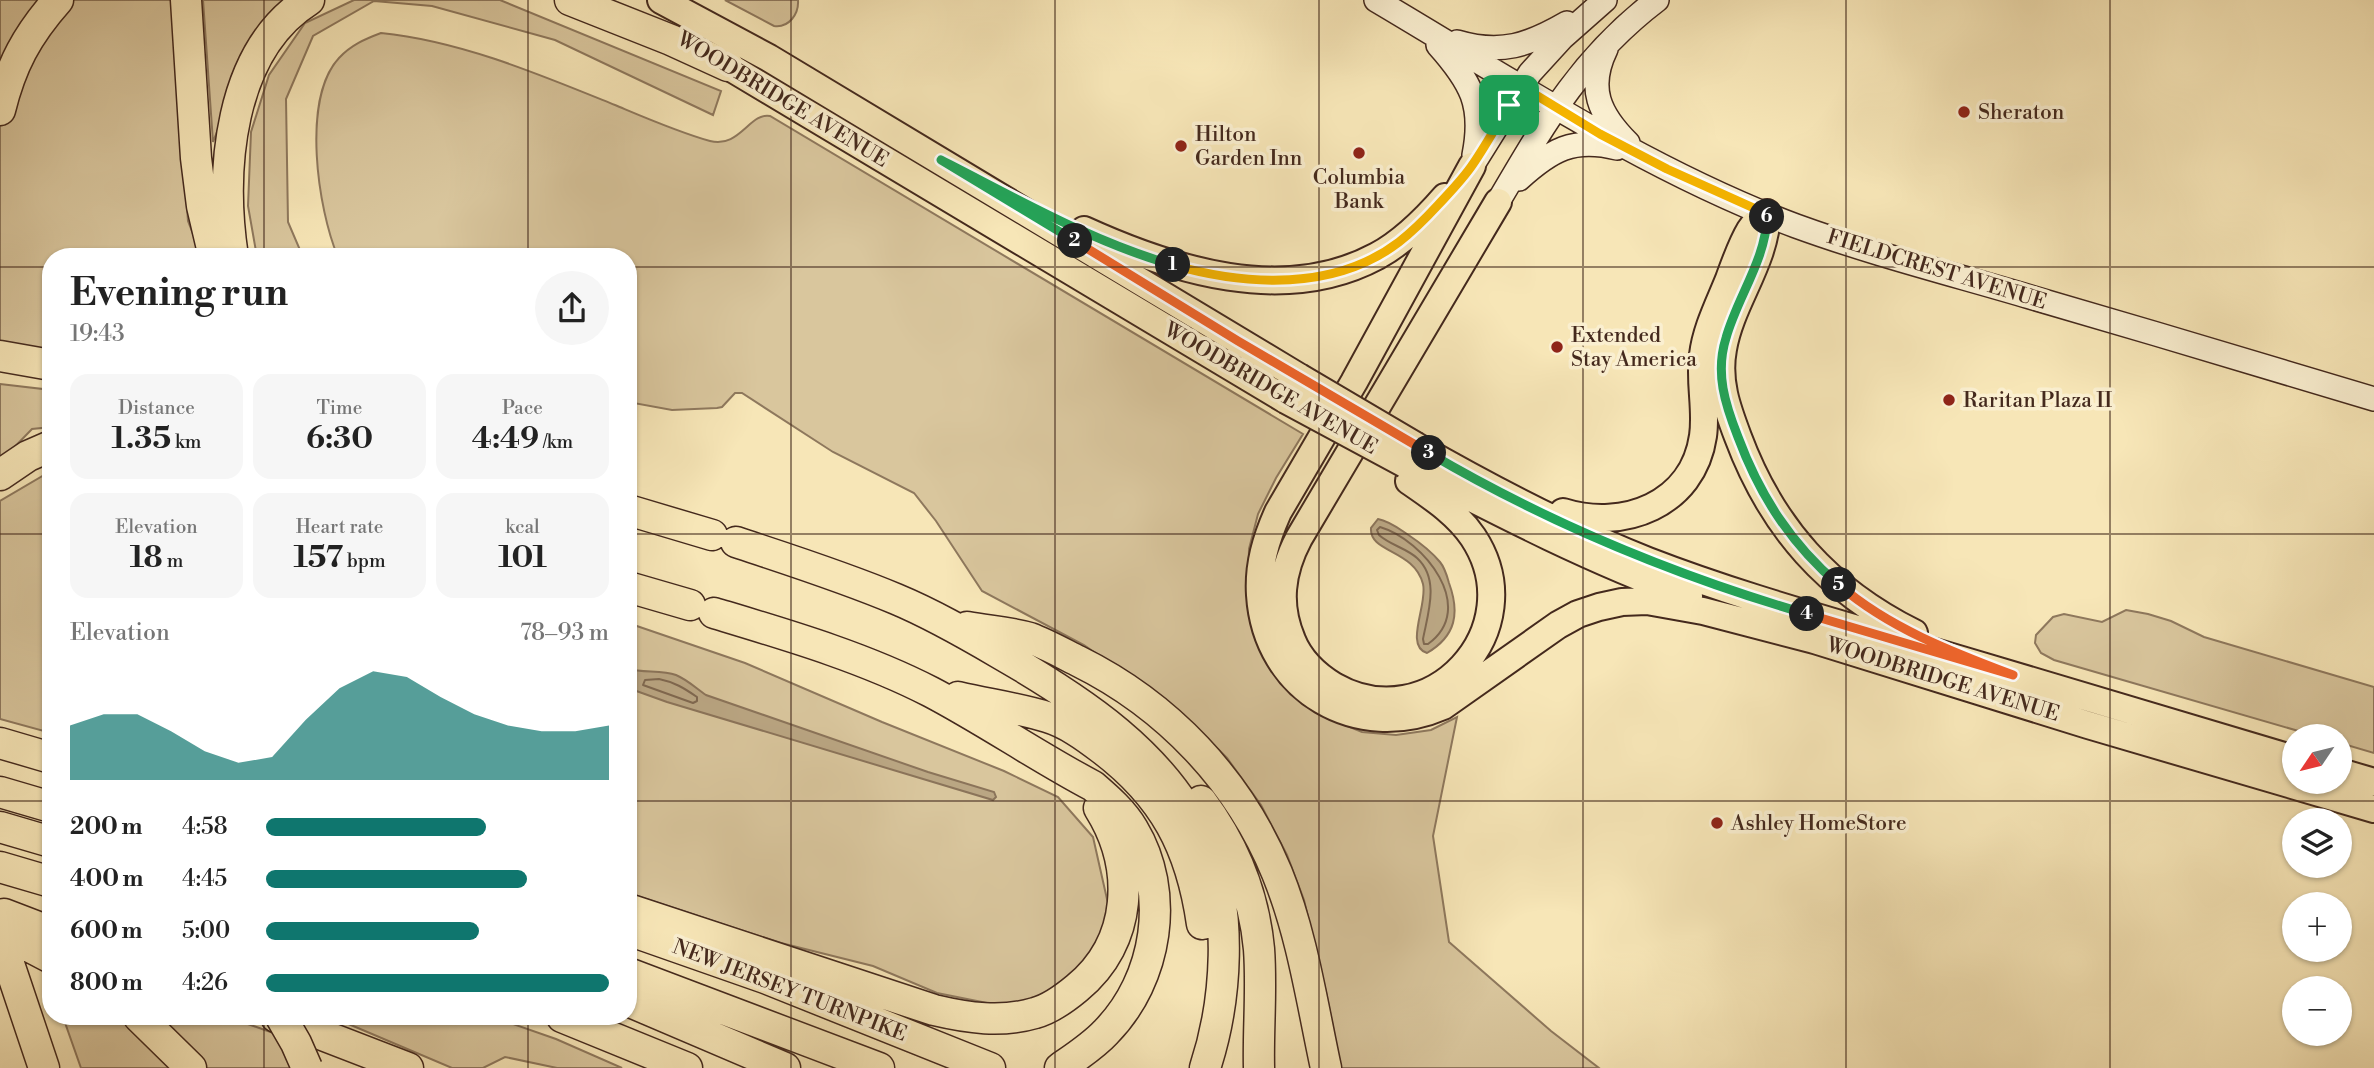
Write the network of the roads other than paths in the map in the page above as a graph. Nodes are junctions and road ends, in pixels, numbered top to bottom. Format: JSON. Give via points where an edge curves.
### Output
{"nodes":[{"id":1,"x":58,"y":0,"type":"edge"},
{"id":2,"x":186,"y":0,"type":"edge"},
{"id":3,"x":309,"y":0,"type":"edge"},
{"id":4,"x":570,"y":0,"type":"edge"},
{"id":5,"x":611,"y":0,"type":"edge"},
{"id":6,"x":661,"y":0,"type":"edge"},
{"id":7,"x":1376,"y":0,"type":"edge"},
{"id":8,"x":1657,"y":0,"type":"edge"},
{"id":9,"x":1602,"y":2,"type":"edge"},
{"id":10,"x":1406,"y":18,"type":"junction"},
{"id":11,"x":1433,"y":34,"type":"junction"},
{"id":12,"x":1610,"y":40,"type":"junction"},
{"id":13,"x":728,"y":66,"type":"junction"},
{"id":14,"x":1521,"y":86,"type":"junction"},
{"id":15,"x":1555,"y":107,"type":"junction"},
{"id":16,"x":0,"y":110,"type":"edge"},
{"id":17,"x":1644,"y":157,"type":"junction"},
{"id":18,"x":941,"y":160,"type":"junction"},
{"id":19,"x":1472,"y":166,"type":"junction"},
{"id":20,"x":1498,"y":202,"type":"junction"},
{"id":21,"x":1767,"y":214,"type":"junction"},
{"id":22,"x":212,"y":248,"type":"edge"},
{"id":23,"x":232,"y":248,"type":"edge"},
{"id":24,"x":0,"y":356,"type":"edge"},
{"id":25,"x":42,"y":363,"type":"edge"},
{"id":26,"x":2374,"y":399,"type":"edge"},
{"id":27,"x":42,"y":450,"type":"edge"},
{"id":28,"x":1407,"y":461,"type":"junction"},
{"id":29,"x":0,"y":475,"type":"edge"},
{"id":30,"x":637,"y":513,"type":"edge"},
{"id":31,"x":637,"y":590,"type":"edge"},
{"id":32,"x":949,"y":624,"type":"junction"},
{"id":33,"x":1822,"y":642,"type":"junction"},
{"id":34,"x":1035,"y":673,"type":"junction"},
{"id":35,"x":2013,"y":675,"type":"junction"},
{"id":36,"x":930,"y":691,"type":"junction"},
{"id":37,"x":0,"y":743,"type":"edge"},
{"id":38,"x":42,"y":755,"type":"edge"},
{"id":39,"x":2282,"y":755,"type":"edge"},
{"id":40,"x":1072,"y":775,"type":"junction"},
{"id":41,"x":2352,"y":776,"type":"edge"},
{"id":42,"x":2374,"y":782,"type":"edge"},
{"id":43,"x":0,"y":793,"type":"edge"},
{"id":44,"x":42,"y":805,"type":"edge"},
{"id":45,"x":2374,"y":809,"type":"edge"},
{"id":46,"x":0,"y":827,"type":"edge"},
{"id":47,"x":42,"y":839,"type":"edge"},
{"id":48,"x":0,"y":867,"type":"edge"},
{"id":49,"x":42,"y":879,"type":"edge"},
{"id":50,"x":637,"y":912,"type":"edge"},
{"id":51,"x":0,"y":913,"type":"edge"},
{"id":52,"x":0,"y":928,"type":"edge"},
{"id":53,"x":42,"y":929,"type":"edge"},
{"id":54,"x":637,"y":933,"type":"edge"},
{"id":55,"x":0,"y":937,"type":"edge"},
{"id":56,"x":42,"y":953,"type":"edge"},
{"id":57,"x":637,"y":976,"type":"edge"},
{"id":58,"x":637,"y":1005,"type":"edge"},
{"id":59,"x":146,"y":1025,"type":"edge"},
{"id":60,"x":284,"y":1025,"type":"edge"},
{"id":61,"x":299,"y":1025,"type":"edge"},
{"id":62,"x":582,"y":1025,"type":"edge"},
{"id":63,"x":1071,"y":1060,"type":"edge"},
{"id":64,"x":44,"y":1068,"type":"edge"},
{"id":65,"x":191,"y":1068,"type":"edge"},
{"id":66,"x":307,"y":1068,"type":"edge"},
{"id":67,"x":408,"y":1068,"type":"edge"},
{"id":68,"x":687,"y":1068,"type":"edge"},
{"id":69,"x":785,"y":1068,"type":"edge"},
{"id":70,"x":879,"y":1068,"type":"edge"},
{"id":71,"x":990,"y":1068,"type":"edge"},
{"id":72,"x":1188,"y":1068,"type":"edge"},
{"id":73,"x":1205,"y":1068,"type":"edge"},
{"id":74,"x":1259,"y":1068,"type":"edge"},
{"id":75,"x":1326,"y":1068,"type":"edge"}],
"edges":[{"from":1,"to":16,"type":"highway","via":[[27,39]]},
{"from":2,"to":22,"type":"highway","via":[[196,158]]},
{"from":3,"to":23,"type":"highway","via":[[269,39],[240,96],[230,171]]},
{"from":4,"to":13,"type":"highway"},
{"from":5,"to":13,"type":"main road","name":"WOODBRIDGE AVENUE"},
{"from":6,"to":18,"type":"main road","name":"WOODBRIDGE AVENUE"},
{"from":7,"to":10,"type":"main road"},
{"from":8,"to":12,"type":"main road"},
{"from":9,"to":11,"type":"main road","via":[[1527,44],[1469,46]]},
{"from":9,"to":14,"type":"main road","via":[[1550,50]]},
{"from":10,"to":11,"type":"main road"},
{"from":10,"to":19,"type":"main road","via":[[1437,43],[1471,88],[1478,129]]},
{"from":11,"to":14,"type":"main road","name":"FIELDCREST AVENUE"},
{"from":12,"to":15,"type":"main road"},
{"from":12,"to":17,"type":"main road","via":[[1598,70],[1599,102],[1613,127]]},
{"from":13,"to":28,"type":"main road","name":"WOODBRIDGE AVENUE","bridge":true,"via":[[1286,400]]},
{"from":14,"to":15,"type":"main road","name":"FIELDCREST AVENUE"},
{"from":14,"to":19,"type":"main road"},
{"from":15,"to":17,"type":"main road","name":"FIELDCREST AVENUE"},
{"from":15,"to":20,"type":"main road"},
{"from":17,"to":20,"type":"main road","via":[[1609,146],[1569,146],[1537,163]]},
{"from":17,"to":21,"type":"main road","name":"FIELDCREST AVENUE"},
{"from":18,"to":19,"type":"main road","via":[[1061,220],[1153,259],[1210,274],[1280,280],[1332,274],[1378,256],[1419,225]]},
{"from":18,"to":28,"type":"main road","name":"WOODBRIDGE AVENUE","bridge":true,"via":[[1299,377]]},
{"from":19,"to":33,"type":"main road","via":[[1269,532],[1260,575],[1261,605],[1281,661],[1300,684],[1332,706],[1362,717],[1394,719],[1443,706],[1558,625],[1611,604],[1670,604]]},
{"from":20,"to":28,"type":"main road","via":[[1298,538],[1284,577],[1284,617],[1302,657],[1326,681],[1374,700],[1409,698],[1449,679],[1478,646],[1491,609],[1487,568],[1472,537]]},
{"from":21,"to":26,"type":"main road","name":"FIELDCREST AVENUE","via":[[1884,255]]},
{"from":21,"to":28,"type":"main road","via":[[1744,241],[1707,332],[1699,454],[1684,480],[1663,500],[1619,518],[1598,519]]},
{"from":21,"to":35,"type":"main road","via":[[1764,240],[1726,336],[1721,369],[1724,400],[1760,489],[1803,550],[1859,601],[1922,637]]},
{"from":24,"to":25,"type":"highway"},
{"from":27,"to":29,"type":"highway"},
{"from":28,"to":33,"type":"main road","name":"WOODBRIDGE AVENUE","via":[[1511,520],[1590,557]]},
{"from":28,"to":35,"type":"main road","name":"WOODBRIDGE AVENUE","via":[[1532,509],[1645,560],[1738,593]]},
{"from":30,"to":32,"type":"highway","via":[[857,583]]},
{"from":31,"to":36,"type":"highway","via":[[791,636]]},
{"from":32,"to":34,"type":"highway"},
{"from":32,"to":75,"type":"highway","via":[[1033,639],[1098,671],[1132,691],[1217,770],[1277,873],[1300,948]]},
{"from":33,"to":45,"type":"main road","name":"WOODBRIDGE AVENUE"},
{"from":34,"to":73,"type":"highway","via":[[1131,744],[1185,809],[1205,844],[1217,884],[1223,957]]},
{"from":34,"to":74,"type":"highway","via":[[1072,684],[1139,731],[1190,786],[1230,847],[1254,914],[1259,949]]},
{"from":35,"to":39,"type":"main road","name":"WOODBRIDGE AVENUE"},
{"from":36,"to":40,"type":"highway"},
{"from":36,"to":72,"type":"highway","via":[[1048,717],[1068,726],[1145,786],[1169,820],[1197,890],[1203,934],[1200,1018]]},
{"from":37,"to":38,"type":"highway"},
{"from":40,"to":50,"type":"highway","via":[[1099,809],[1116,841],[1124,895],[1107,955],[1088,979],[1037,1013],[1001,1019],[934,1010]]},
{"from":40,"to":63,"type":"highway","via":[[1114,804],[1133,829],[1149,861],[1155,924],[1140,982],[1125,1009],[1107,1031]]},
{"from":41,"to":42,"type":"main road"},
{"from":43,"to":44,"type":"highway"},
{"from":46,"to":47,"type":"highway"},
{"from":48,"to":49,"type":"highway"},
{"from":51,"to":53,"type":"highway"},
{"from":52,"to":56,"type":"highway"},
{"from":54,"to":71,"type":"highway","name":"NEW JERSEY TURNPIKE","via":[[765,978]]},
{"from":55,"to":64,"type":"highway"},
{"from":57,"to":70,"type":"highway"},
{"from":58,"to":69,"type":"highway"},
{"from":59,"to":65,"type":"highway"},
{"from":60,"to":66,"type":"highway","bridge":true},
{"from":61,"to":67,"type":"highway"},
{"from":62,"to":68,"type":"highway"}]}
